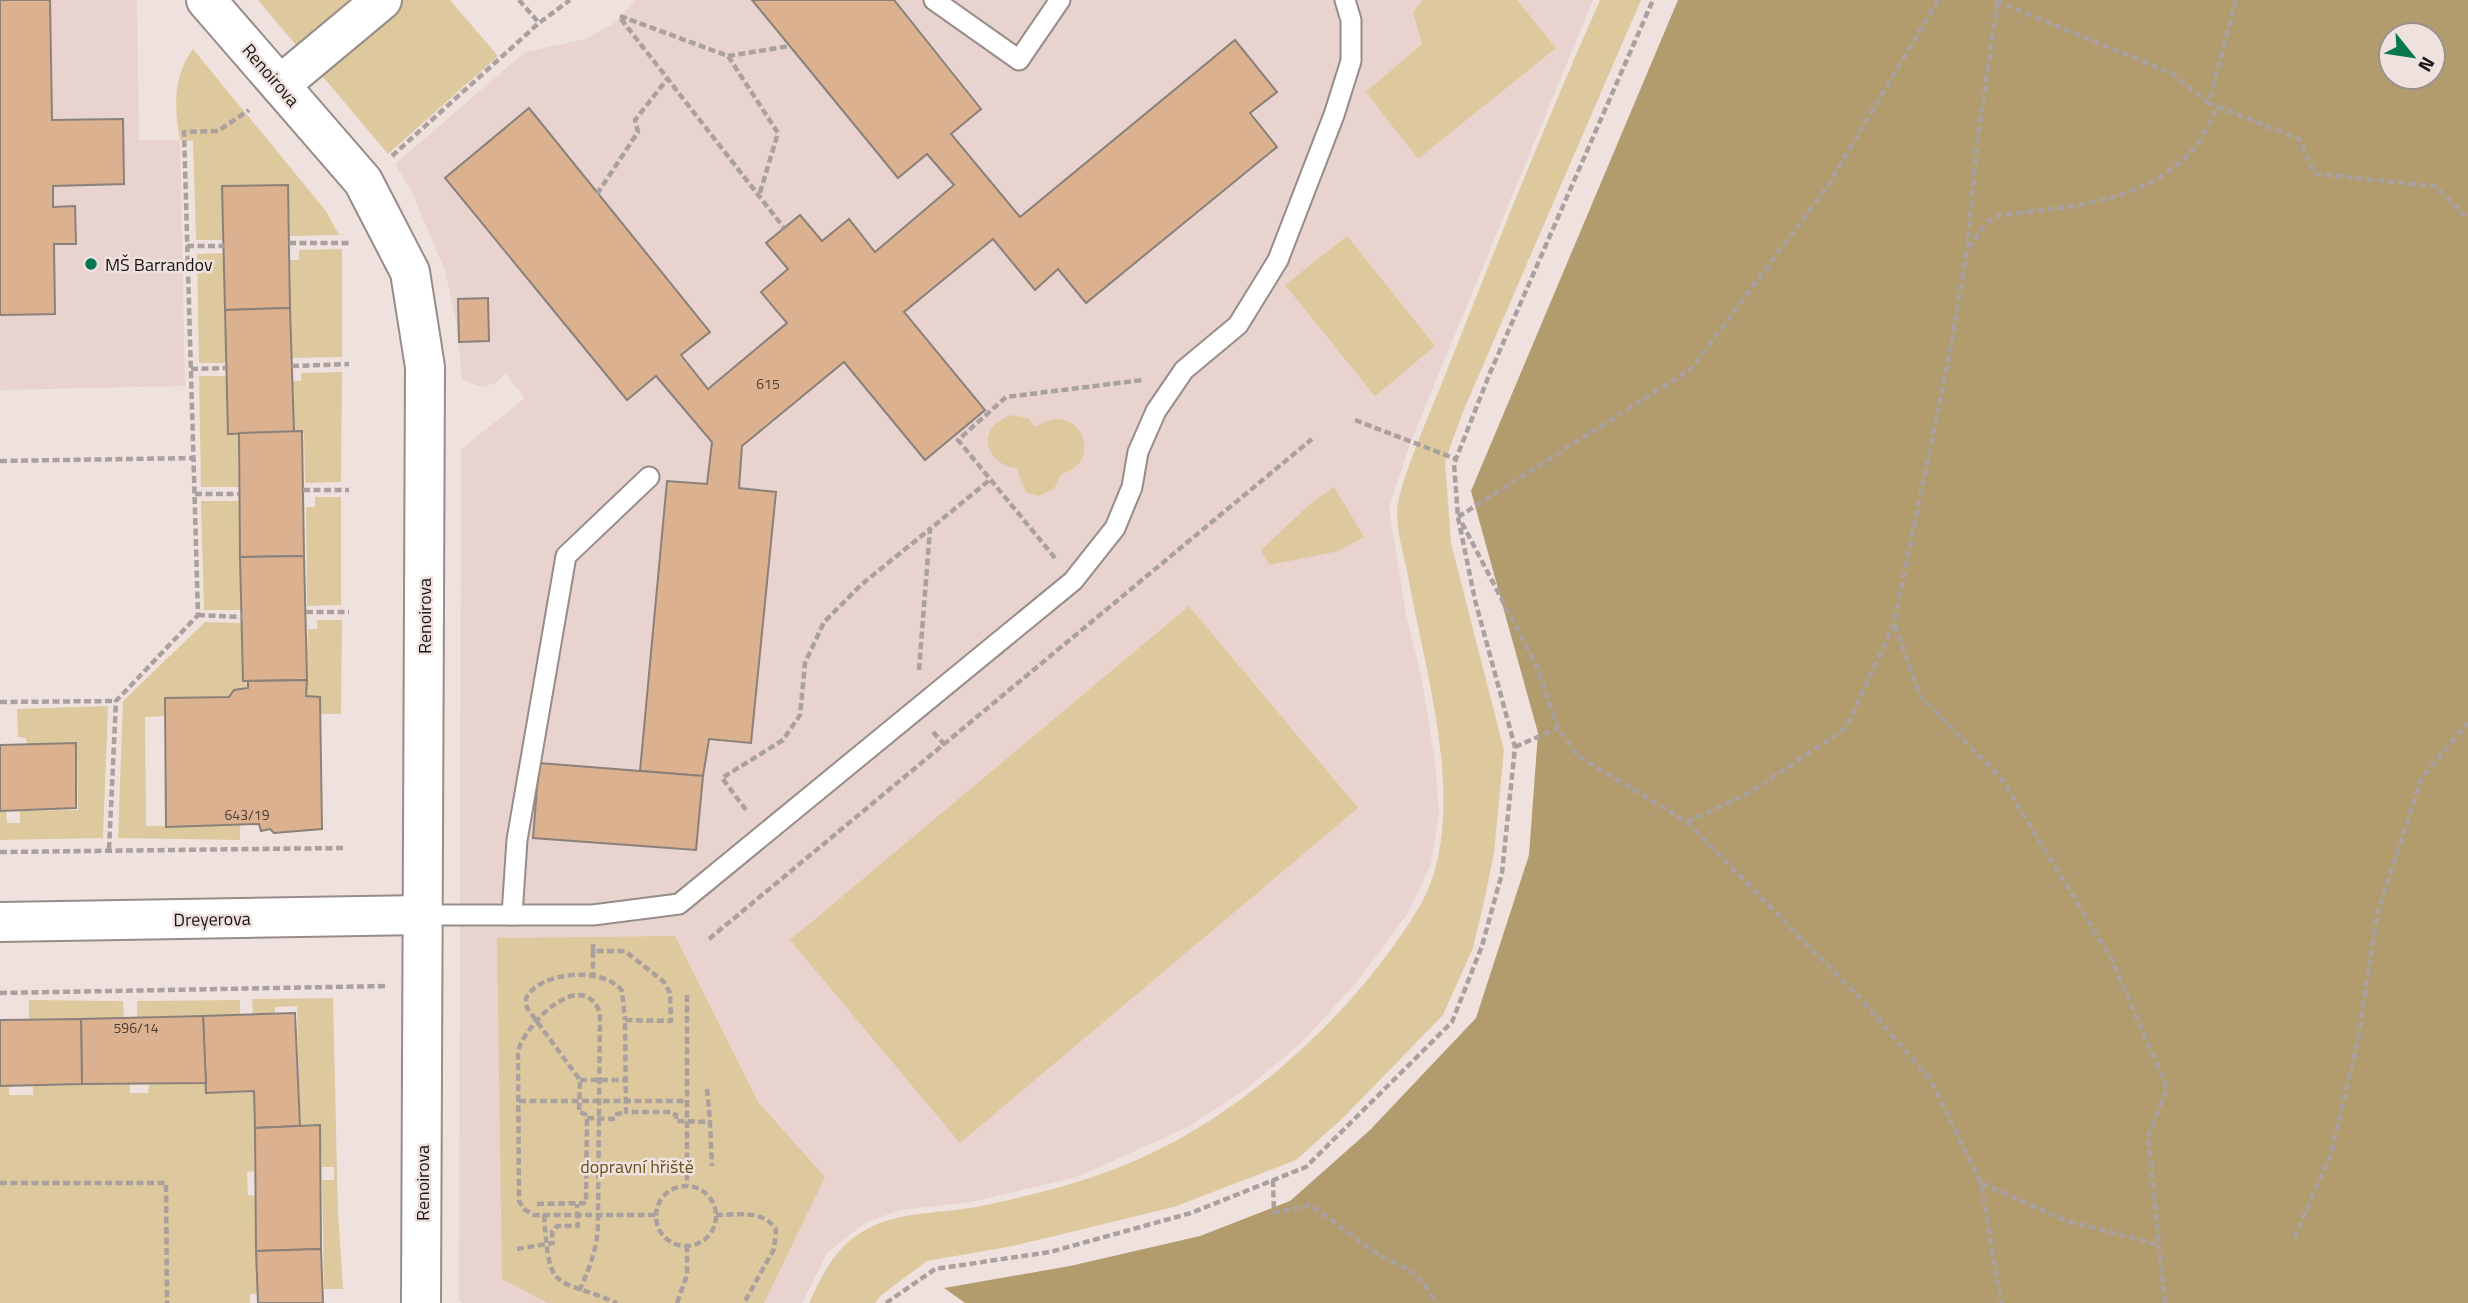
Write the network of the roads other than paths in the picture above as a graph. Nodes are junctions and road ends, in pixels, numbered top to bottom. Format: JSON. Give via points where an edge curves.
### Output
{"nodes":[{"id":1,"x":206,"y":0,"type":"edge"},
{"id":2,"x":382,"y":0,"type":"edge"},
{"id":3,"x":934,"y":0,"type":"edge"},
{"id":4,"x":1060,"y":0,"type":"edge"},
{"id":5,"x":1345,"y":0,"type":"edge"},
{"id":6,"x":280,"y":85,"type":"junction"},
{"id":7,"x":649,"y":477,"type":"dead end"},
{"id":8,"x":424,"y":915,"type":"junction"},
{"id":9,"x":512,"y":915,"type":"junction"},
{"id":10,"x":0,"y":922,"type":"edge"},
{"id":11,"x":421,"y":1303,"type":"edge"}],
"edges":[{"from":1,"to":6,"type":"street","name":"Renoirova"},
{"from":2,"to":6,"type":"street"},
{"from":3,"to":4,"type":"lane","via":[[1018,60]]},
{"from":5,"to":9,"type":"lane","via":[[1351,20],[1351,61],[1278,260],[1238,325],[1184,370],[1156,411],[1115,528],[1073,581],[678,904],[593,915]]},
{"from":6,"to":8,"type":"street","name":"Renoirova","via":[[363,181],[410,272],[425,367]]},
{"from":7,"to":9,"type":"lane","via":[[566,556],[517,840]]},
{"from":8,"to":9,"type":"lane"},
{"from":8,"to":10,"type":"street","name":"Dreyerova"},
{"from":8,"to":11,"type":"street","name":"Renoirova"}]}
